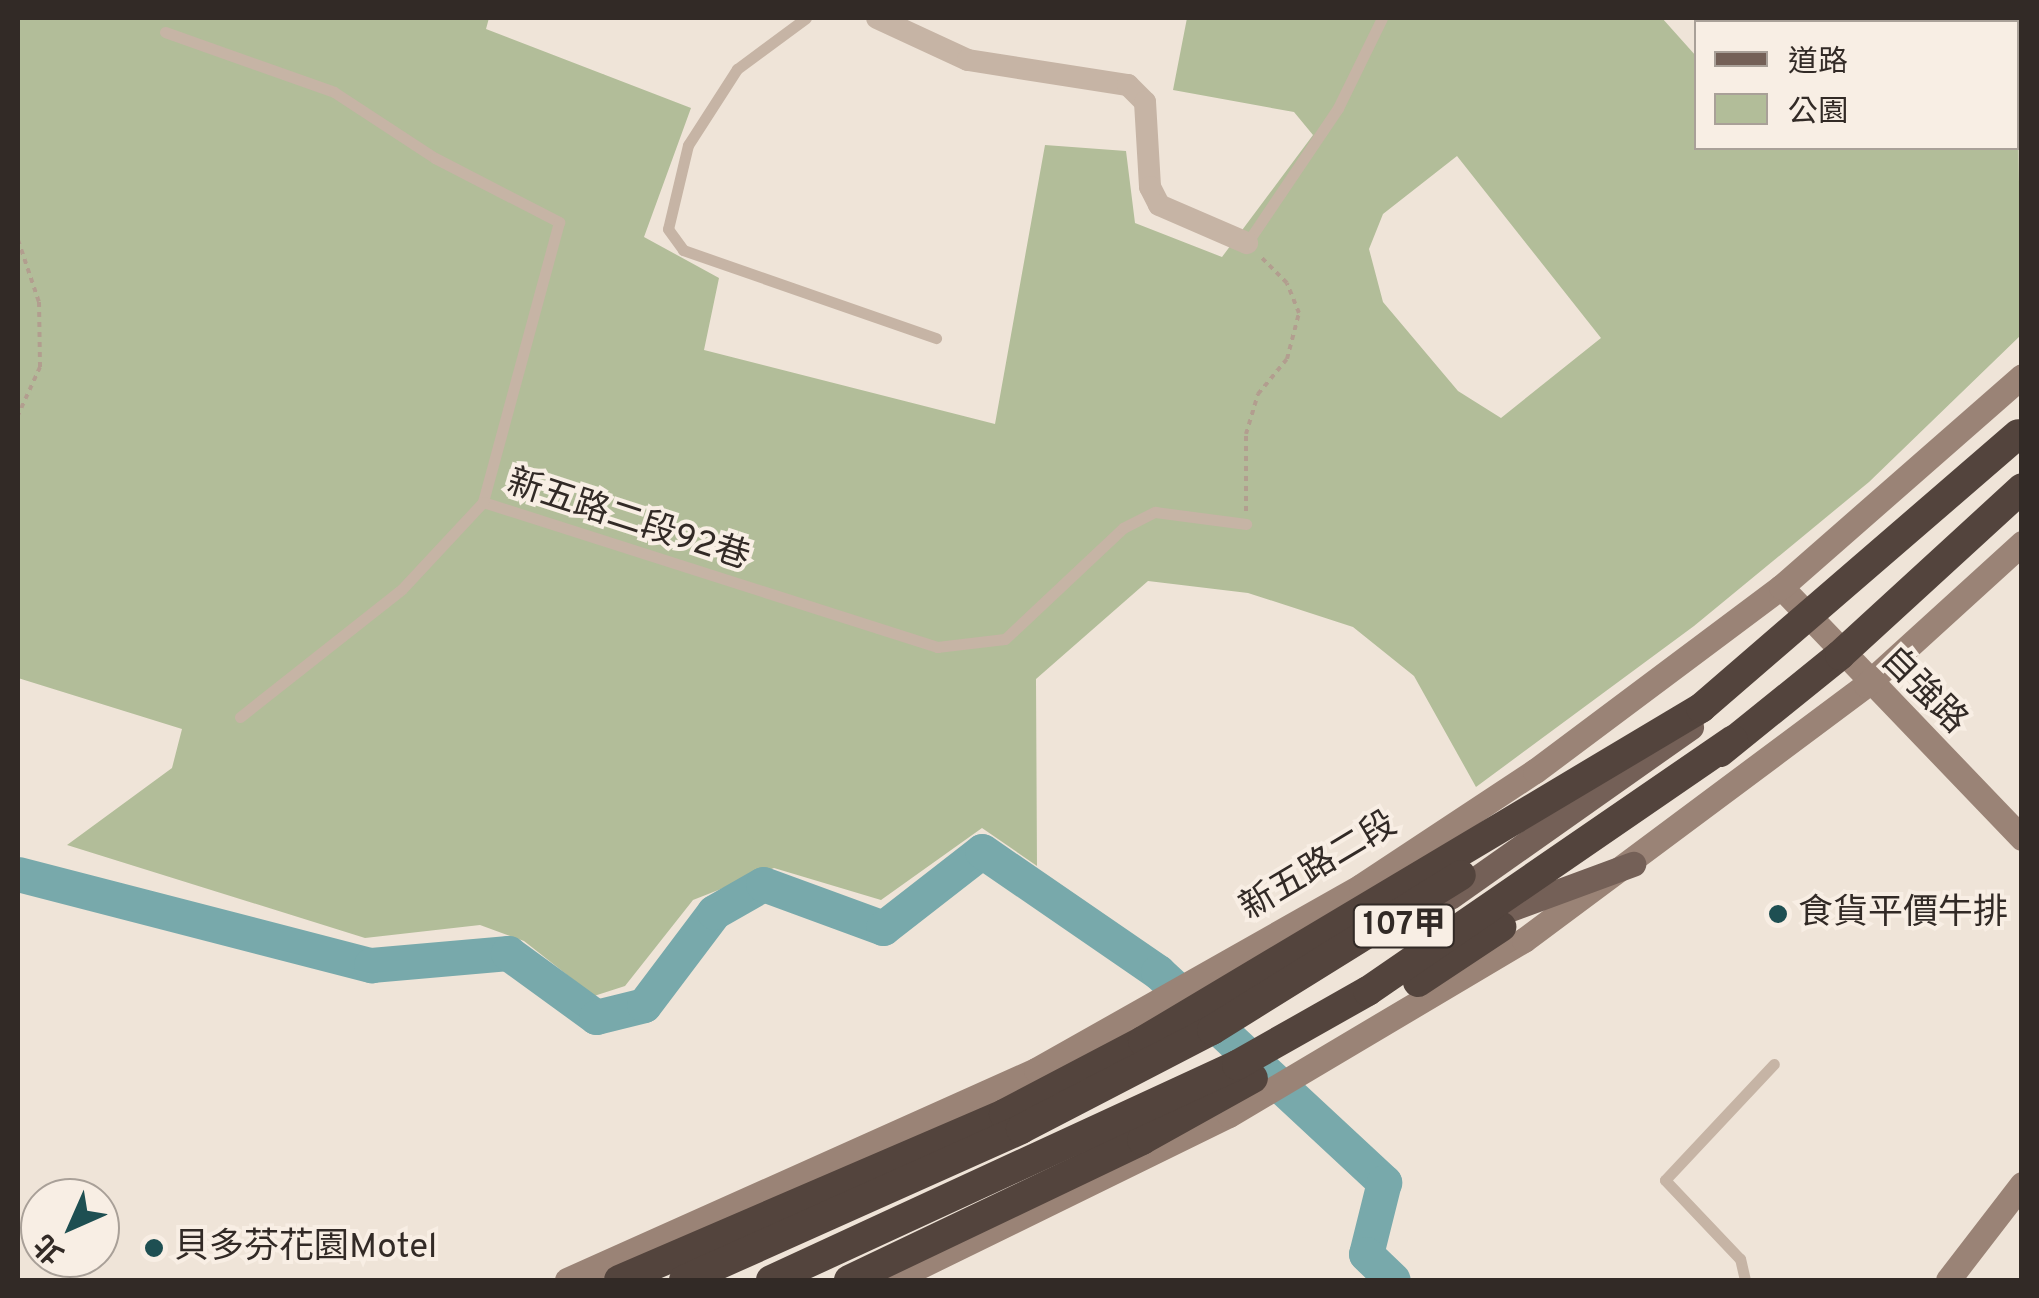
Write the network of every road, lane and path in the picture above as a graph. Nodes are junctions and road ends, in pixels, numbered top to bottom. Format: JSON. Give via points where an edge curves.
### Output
{"nodes":[{"id":1,"x":806,"y":18,"type":"edge"},
{"id":2,"x":877,"y":18,"type":"edge"},
{"id":3,"x":1382,"y":18,"type":"edge"},
{"id":4,"x":165,"y":32,"type":"dead end"},
{"id":5,"x":18,"y":240,"type":"edge"},
{"id":6,"x":1247,"y":243,"type":"junction"},
{"id":7,"x":936,"y":338,"type":"dead end"},
{"id":8,"x":2022,"y":376,"type":"edge"},
{"id":9,"x":18,"y":416,"type":"edge"},
{"id":10,"x":2021,"y":433,"type":"edge"},
{"id":11,"x":2022,"y":472,"type":"edge"},
{"id":12,"x":2022,"y":488,"type":"edge"},
{"id":13,"x":483,"y":502,"type":"junction"},
{"id":14,"x":1246,"y":524,"type":"joint"},
{"id":15,"x":2022,"y":543,"type":"edge"},
{"id":16,"x":1781,"y":587,"type":"junction"},
{"id":17,"x":1824,"y":637,"type":"junction"},
{"id":18,"x":1866,"y":685,"type":"junction"},
{"id":19,"x":1701,"y":708,"type":"junction"},
{"id":20,"x":240,"y":717,"type":"dead end"},
{"id":21,"x":1732,"y":740,"type":"junction"},
{"id":22,"x":2022,"y":838,"type":"edge"},
{"id":23,"x":1633,"y":864,"type":"junction"},
{"id":24,"x":1416,"y":944,"type":"junction"},
{"id":25,"x":1774,"y":1064,"type":"dead end"},
{"id":26,"x":2022,"y":1184,"type":"edge"},
{"id":27,"x":568,"y":1280,"type":"edge"},
{"id":28,"x":618,"y":1280,"type":"edge"},
{"id":29,"x":684,"y":1280,"type":"edge"},
{"id":30,"x":700,"y":1280,"type":"edge"},
{"id":31,"x":751,"y":1280,"type":"edge"},
{"id":32,"x":771,"y":1280,"type":"edge"},
{"id":33,"x":848,"y":1280,"type":"edge"},
{"id":34,"x":892,"y":1280,"type":"edge"},
{"id":35,"x":1745,"y":1280,"type":"edge"},
{"id":36,"x":1948,"y":1280,"type":"edge"}],
"edges":[{"from":1,"to":7,"type":"lane","via":[[736,69],[688,145],[668,229],[683,250]]},
{"from":2,"to":6,"type":"street","via":[[968,60],[1128,85],[1145,102],[1150,187],[1158,205]]},
{"from":3,"to":6,"type":"lane","via":[[1338,108]]},
{"from":4,"to":13,"type":"lane","name":"新五路二段92巷","via":[[334,92],[435,158],[559,222]]},
{"from":5,"to":9,"type":"path","via":[[39,302],[40,367]]},
{"from":6,"to":14,"type":"path","via":[[1286,283],[1299,312],[1286,359],[1258,394],[1246,434]]},
{"from":8,"to":16,"type":"main road","name":"新五路二段","number":"107甲"},
{"from":10,"to":17,"type":"main road","number":"107甲"},
{"from":10,"to":19,"type":"highway","bridge":true},
{"from":11,"to":17,"type":"main road","number":"107甲"},
{"from":12,"to":21,"type":"highway","bridge":true,"via":[[1840,655]]},
{"from":13,"to":14,"type":"lane","name":"新五路二段92巷","via":[[937,648],[1005,639],[1123,528],[1154,512]]},
{"from":13,"to":20,"type":"lane","via":[[402,589]]},
{"from":15,"to":18,"type":"main road","number":"107甲"},
{"from":16,"to":17,"type":"main road","name":"自強路"},
{"from":16,"to":27,"type":"main road","name":"新五路二段","number":"107甲","via":[[1535,771],[1361,886],[1166,999],[920,1125]]},
{"from":17,"to":18,"type":"main road","name":"自強路"},
{"from":17,"to":24,"type":"main road","number":"107甲","via":[[1570,846]]},
{"from":17,"to":30,"type":"main road","number":"107甲","via":[[1618,783],[1306,986],[938,1177]]},
{"from":18,"to":22,"type":"main road","name":"自強路"},
{"from":18,"to":23,"type":"main road","number":"107甲"},
{"from":19,"to":28,"type":"highway","via":[[1143,1042],[799,1205]]},
{"from":19,"to":29,"type":"highway","via":[[1437,892],[1212,1030],[1021,1129]]},
{"from":21,"to":32,"type":"highway","bridge":true,"via":[[1544,876],[1286,1038],[1038,1162]]},
{"from":21,"to":33,"type":"highway","bridge":true,"via":[[1584,868],[1464,954],[1142,1140]]},
{"from":23,"to":24,"type":"main road"},
{"from":23,"to":34,"type":"main road","number":"107甲","via":[[1432,998],[1229,1115]]},
{"from":24,"to":31,"type":"main road","number":"107甲","via":[[1280,1028],[1035,1155]]},
{"from":25,"to":35,"type":"lane","via":[[1665,1180],[1740,1258]]},
{"from":26,"to":36,"type":"main road"}]}
